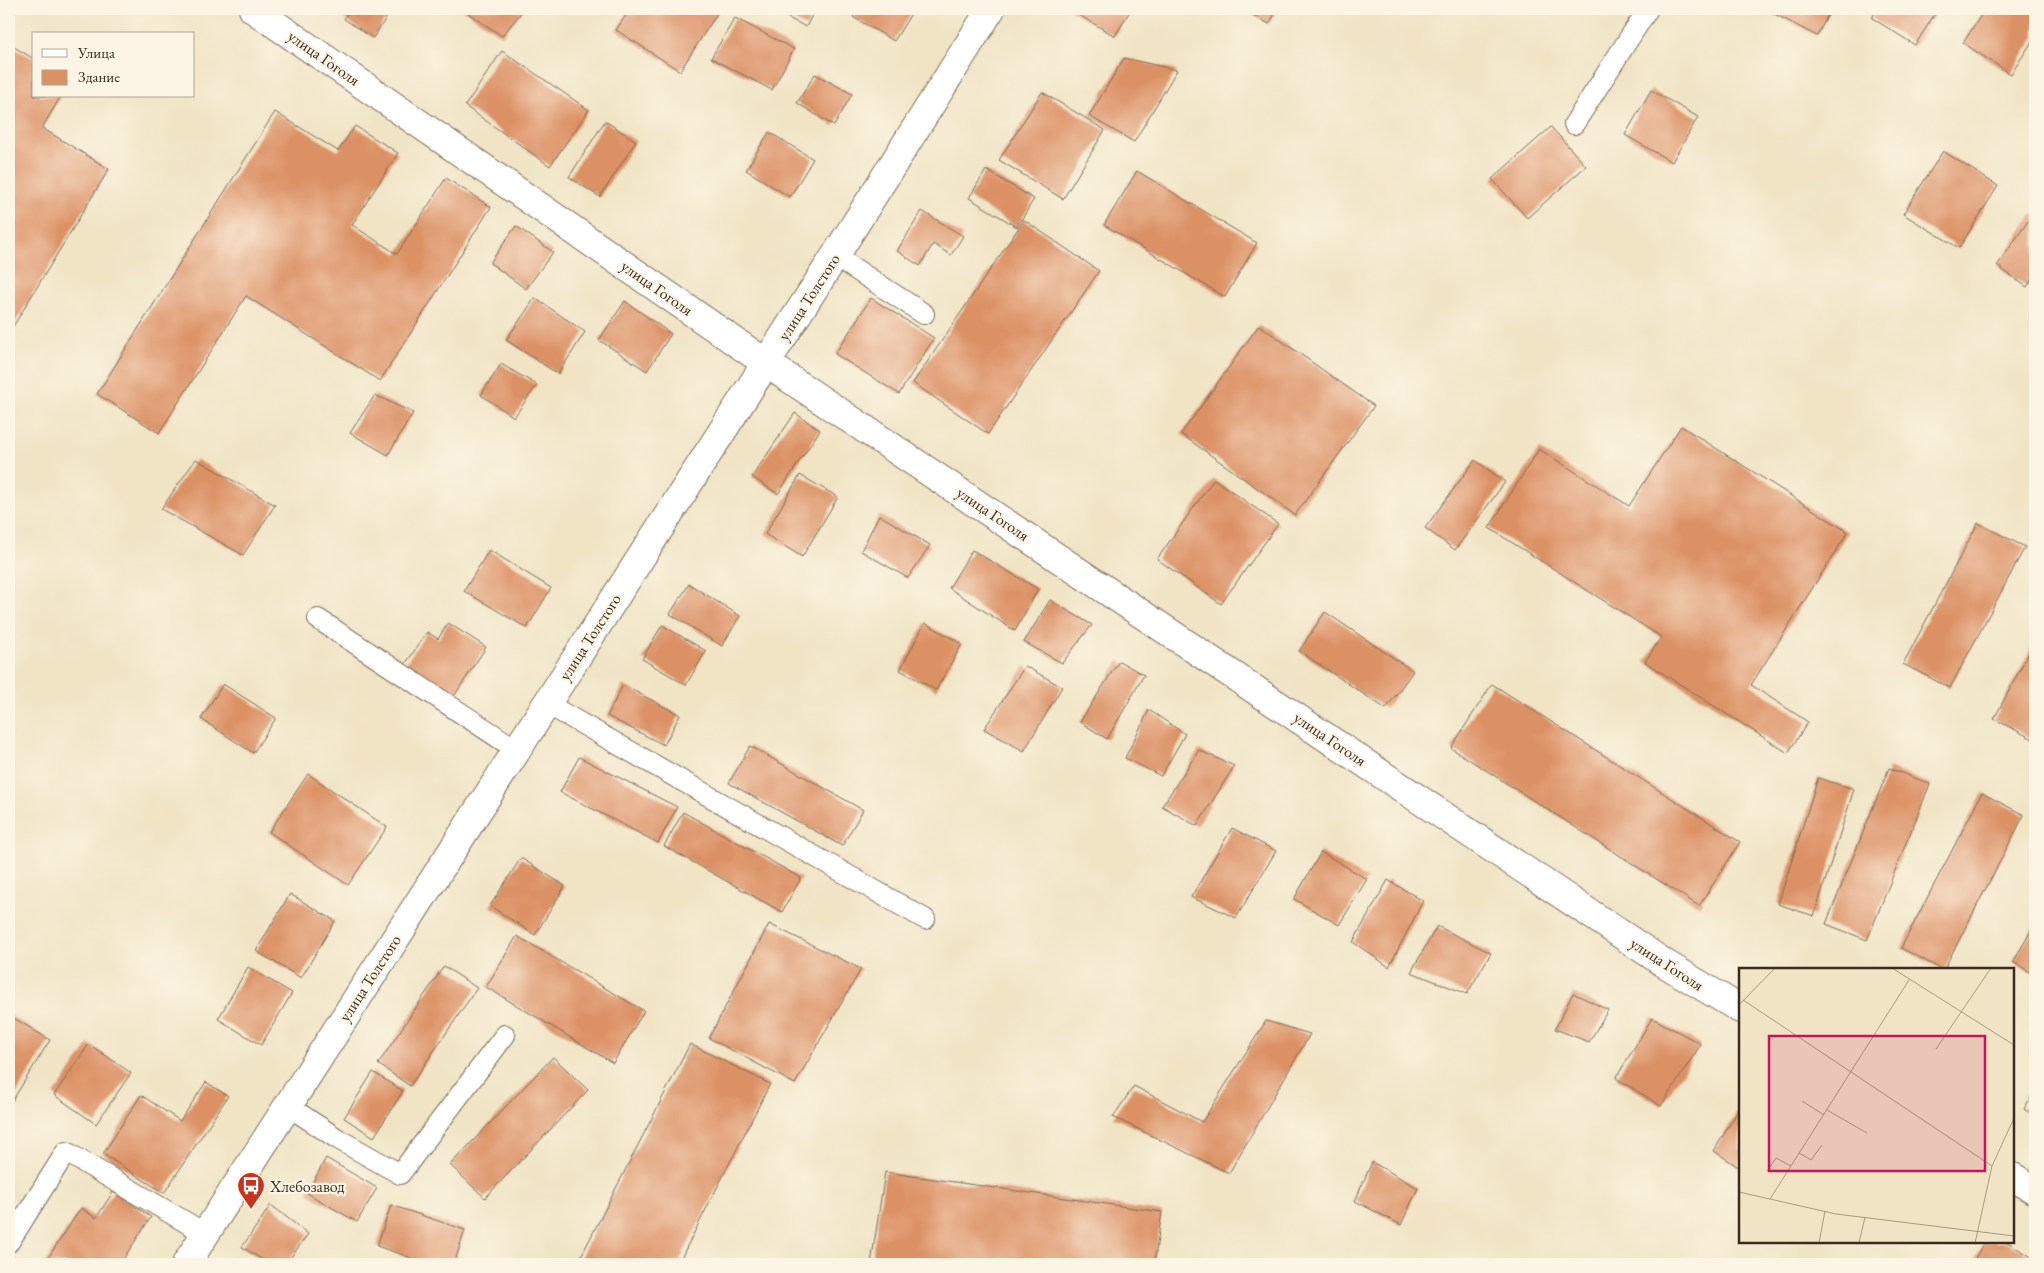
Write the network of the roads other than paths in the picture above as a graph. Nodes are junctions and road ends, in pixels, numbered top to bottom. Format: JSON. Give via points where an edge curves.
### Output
{"nodes":[{"id":1,"x":253,"y":9,"type":"edge"},
{"id":2,"x":991,"y":9,"type":"edge"},
{"id":3,"x":1648,"y":9,"type":"edge"},
{"id":4,"x":1574,"y":124,"type":"dead end"},
{"id":5,"x":835,"y":256,"type":"junction"},
{"id":6,"x":924,"y":314,"type":"dead end"},
{"id":7,"x":766,"y":363,"type":"junction"},
{"id":8,"x":318,"y":619,"type":"dead end"},
{"id":9,"x":547,"y":704,"type":"junction"},
{"id":10,"x":517,"y":750,"type":"junction"},
{"id":11,"x":924,"y":919,"type":"dead end"},
{"id":12,"x":1739,"y":1009,"type":"edge"},
{"id":13,"x":506,"y":1035,"type":"dead end"},
{"id":14,"x":288,"y":1106,"type":"junction"},
{"id":15,"x":2014,"y":1178,"type":"edge"},
{"id":16,"x":2035,"y":1190,"type":"edge"},
{"id":17,"x":206,"y":1234,"type":"junction"},
{"id":18,"x":9,"y":1242,"type":"edge"},
{"id":19,"x":186,"y":1264,"type":"edge"}],
"edges":[{"from":1,"to":7,"type":"street","name":"улица Гоголя"},
{"from":2,"to":5,"type":"street","name":"улица Толстого"},
{"from":3,"to":4,"type":"lane"},
{"from":5,"to":6,"type":"lane"},
{"from":5,"to":7,"type":"street","name":"улица Толстого"},
{"from":7,"to":9,"type":"street","name":"улица Толстого"},
{"from":7,"to":12,"type":"street","name":"улица Гоголя","via":[[1664,963]]},
{"from":8,"to":10,"type":"lane"},
{"from":9,"to":10,"type":"street","name":"улица Толстого"},
{"from":9,"to":11,"type":"lane"},
{"from":10,"to":14,"type":"street","name":"улица Толстого"},
{"from":13,"to":14,"type":"lane","via":[[400,1174]]},
{"from":14,"to":17,"type":"street","name":"улица Толстого"},
{"from":15,"to":16,"type":"street"},
{"from":17,"to":18,"type":"lane","via":[[66,1152]]},
{"from":17,"to":19,"type":"street","name":"улица Толстого"}]}
